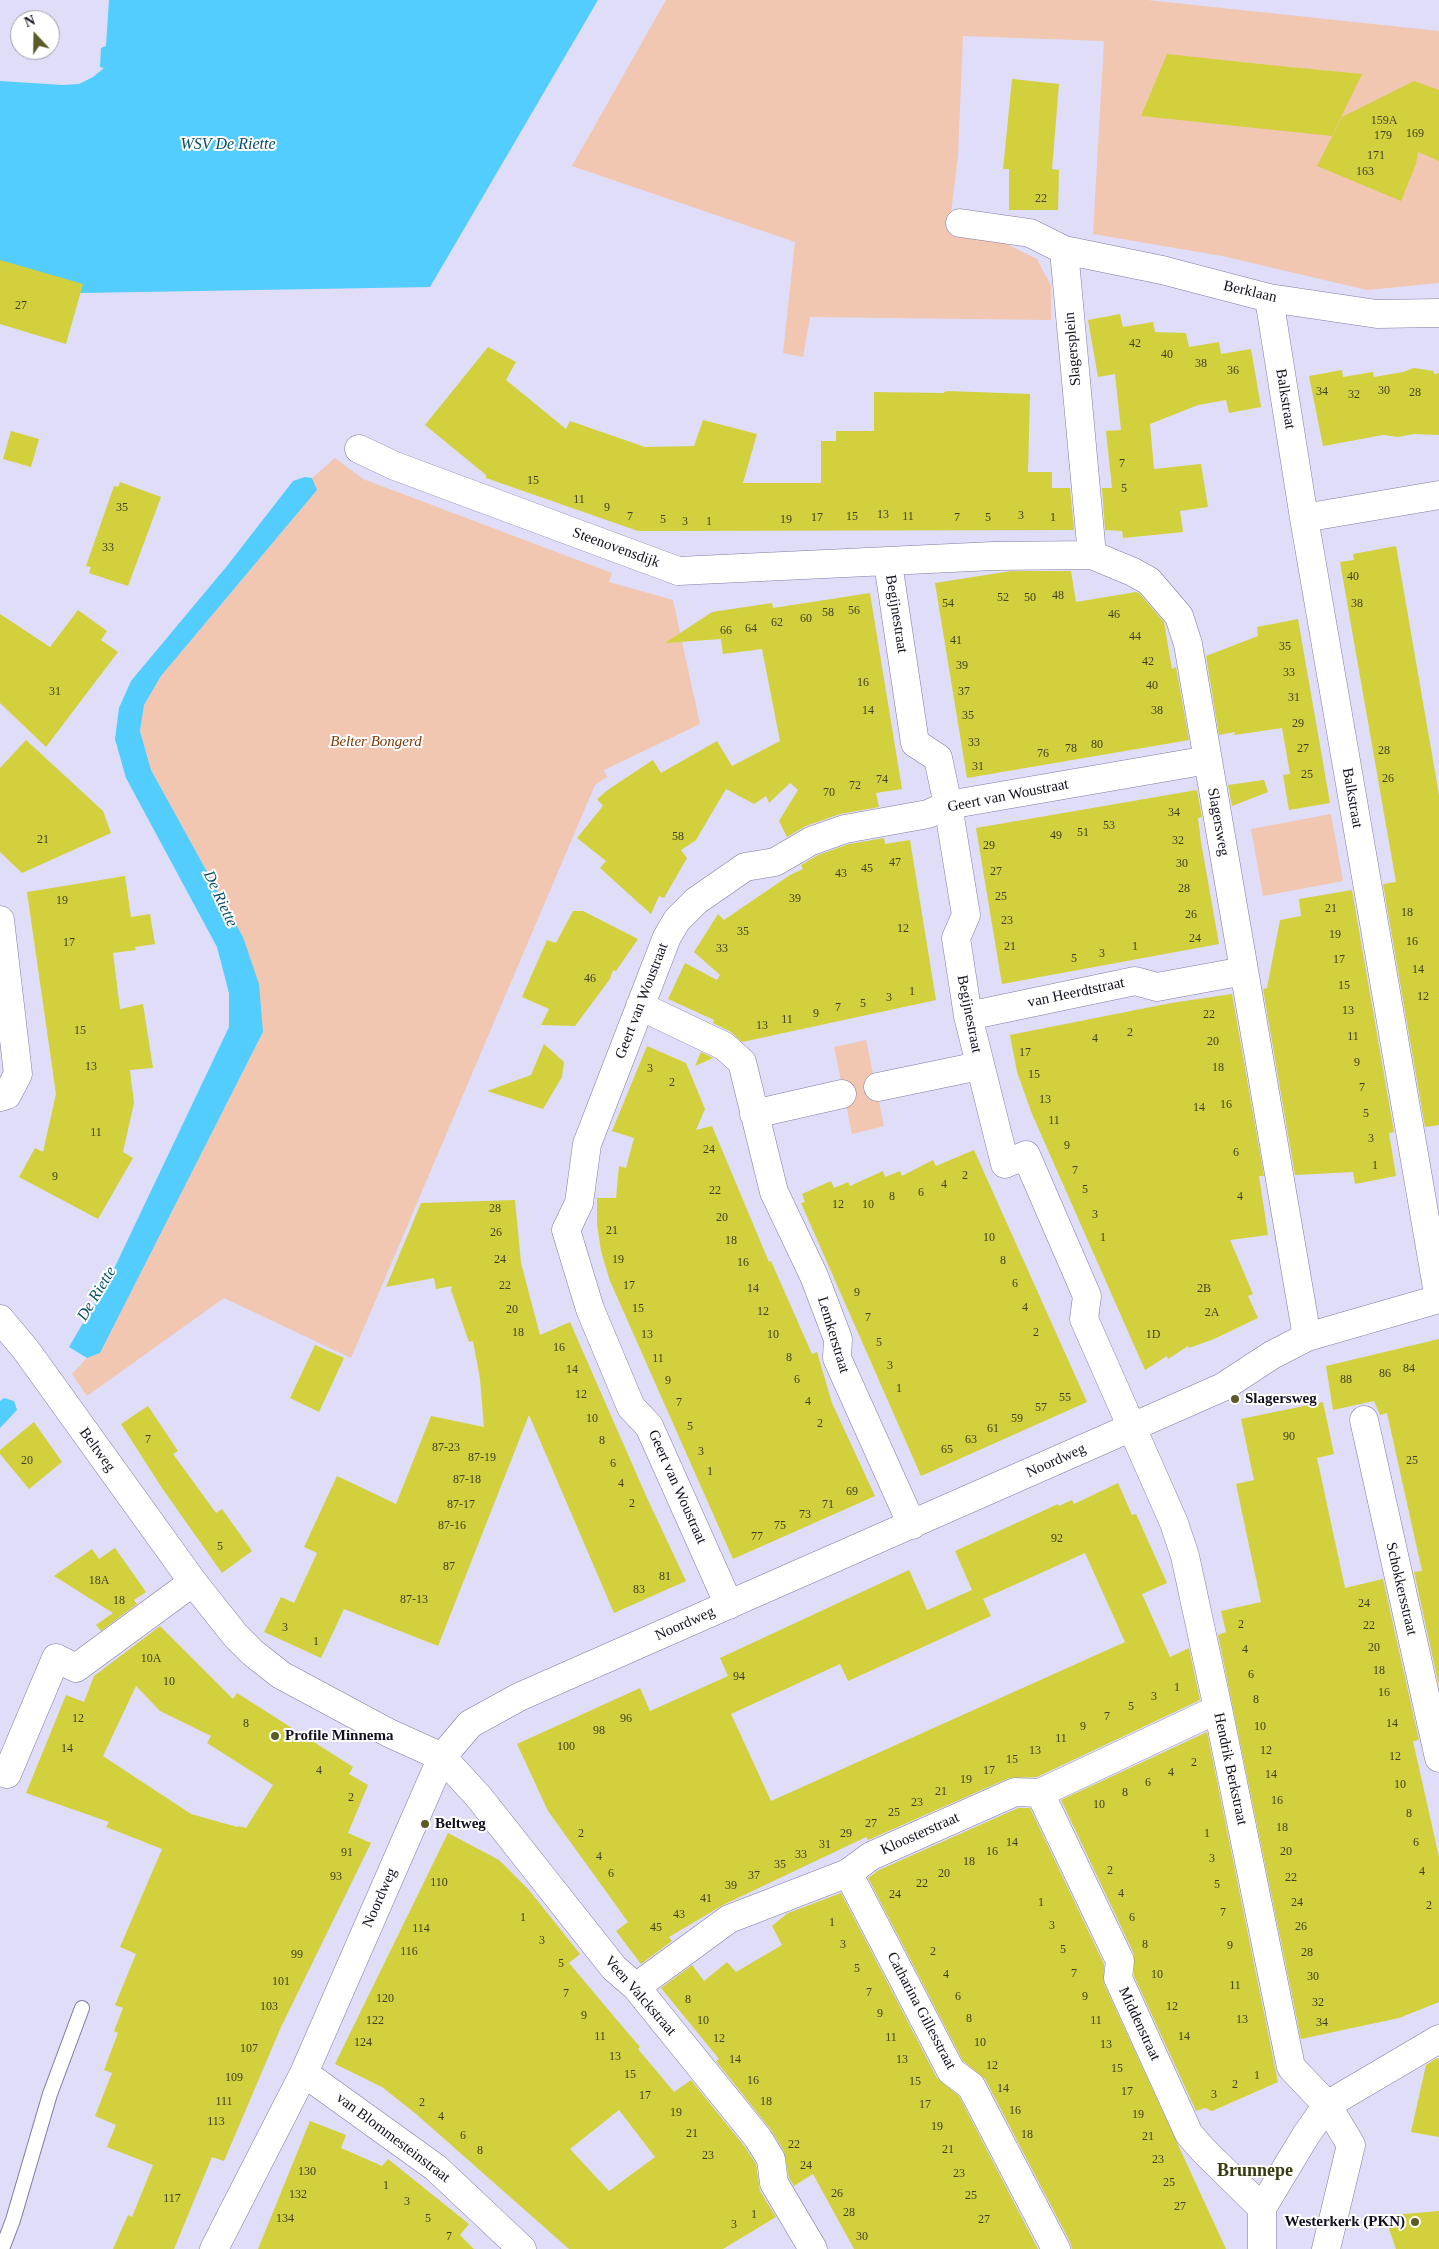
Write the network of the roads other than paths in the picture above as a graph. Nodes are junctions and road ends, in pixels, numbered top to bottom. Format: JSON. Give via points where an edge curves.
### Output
{"nodes":[{"id":1,"x":960,"y":223,"type":"dead end"},
{"id":2,"x":1064,"y":250,"type":"junction"},
{"id":3,"x":1269,"y":298,"type":"junction"},
{"id":4,"x":1439,"y":312,"type":"edge"},
{"id":5,"x":359,"y":449,"type":"dead end"},
{"id":6,"x":1439,"y":495,"type":"edge"},
{"id":7,"x":1304,"y":518,"type":"junction"},
{"id":8,"x":1092,"y":556,"type":"junction"},
{"id":9,"x":888,"y":562,"type":"junction"},
{"id":10,"x":1208,"y":760,"type":"junction"},
{"id":11,"x":948,"y":805,"type":"junction"},
{"id":12,"x":0,"y":920,"type":"edge"},
{"id":13,"x":1244,"y":971,"type":"junction"},
{"id":14,"x":640,"y":1006,"type":"junction"},
{"id":15,"x":968,"y":1016,"type":"junction"},
{"id":16,"x":979,"y":1066,"type":"junction"},
{"id":17,"x":878,"y":1087,"type":"dead end"},
{"id":18,"x":842,"y":1094,"type":"dead end"},
{"id":19,"x":0,"y":1097,"type":"edge"},
{"id":20,"x":754,"y":1114,"type":"junction"},
{"id":21,"x":1439,"y":1299,"type":"edge"},
{"id":22,"x":0,"y":1319,"type":"edge"},
{"id":23,"x":1307,"y":1337,"type":"junction"},
{"id":24,"x":1364,"y":1420,"type":"dead end"},
{"id":25,"x":1130,"y":1427,"type":"junction"},
{"id":26,"x":912,"y":1525,"type":"junction"},
{"id":27,"x":193,"y":1582,"type":"junction"},
{"id":28,"x":729,"y":1605,"type":"junction"},
{"id":29,"x":1218,"y":1709,"type":"junction"},
{"id":30,"x":442,"y":1757,"type":"junction"},
{"id":31,"x":1439,"y":1758,"type":"edge"},
{"id":32,"x":7,"y":1774,"type":"dead end"},
{"id":33,"x":1040,"y":1793,"type":"junction"},
{"id":34,"x":848,"y":1873,"type":"junction"},
{"id":35,"x":636,"y":1987,"type":"junction"},
{"id":36,"x":82,"y":2008,"type":"dead end"},
{"id":37,"x":1439,"y":2039,"type":"edge"},
{"id":38,"x":304,"y":2073,"type":"junction"},
{"id":39,"x":1327,"y":2105,"type":"junction"},
{"id":40,"x":1262,"y":2208,"type":"junction"},
{"id":41,"x":2,"y":2249,"type":"edge"},
{"id":42,"x":214,"y":2249,"type":"edge"},
{"id":43,"x":522,"y":2249,"type":"edge"},
{"id":44,"x":813,"y":2249,"type":"edge"},
{"id":45,"x":1056,"y":2249,"type":"edge"},
{"id":46,"x":1262,"y":2249,"type":"edge"},
{"id":47,"x":1326,"y":2249,"type":"edge"}],
"edges":[{"from":1,"to":2,"type":"street","via":[[1030,233]]},
{"from":2,"to":3,"type":"street","name":"Berklaan","via":[[1162,270]]},
{"from":2,"to":8,"type":"street","name":"Slagersplein"},
{"from":3,"to":4,"type":"street","name":"Berklaan","via":[[1377,314]]},
{"from":3,"to":7,"type":"street","name":"Balkstraat"},
{"from":5,"to":9,"type":"street","name":"Steenovensdijk","via":[[395,466],[678,571]]},
{"from":6,"to":7,"type":"street"},
{"from":7,"to":21,"type":"street","name":"Balkstraat"},
{"from":8,"to":9,"type":"street","name":"Slagersweg","via":[[993,556]]},
{"from":8,"to":10,"type":"street","name":"Slagersweg","via":[[1149,581],[1179,616],[1188,644]]},
{"from":9,"to":11,"type":"street","name":"Begijnestraat","via":[[915,743],[938,758]]},
{"from":10,"to":11,"type":"street","name":"Geert van Woustraat"},
{"from":10,"to":13,"type":"street","name":"Slagersweg"},
{"from":11,"to":14,"type":"street","name":"Geert van Woustraat","via":[[928,814],[845,828],[811,841],[775,862],[745,867],[696,901],[677,920]]},
{"from":11,"to":15,"type":"street","name":"Begijnestraat","via":[[966,915],[956,938]]},
{"from":12,"to":19,"type":"street","via":[[18,1074],[7,1095]]},
{"from":13,"to":15,"type":"street","name":"van Heerdtstraat","via":[[1157,987],[1136,981]]},
{"from":13,"to":23,"type":"street","name":"Slagersweg"},
{"from":14,"to":20,"type":"street","name":"Lemkerstraat","via":[[724,1046],[742,1062]]},
{"from":14,"to":28,"type":"street","name":"Geert van Woustraat","via":[[587,1144],[579,1203],[566,1230],[590,1309],[631,1407],[650,1426]]},
{"from":15,"to":16,"type":"street","name":"Begijnestraat"},
{"from":16,"to":17,"type":"street"},
{"from":16,"to":25,"type":"street","name":"Begijnestraat","via":[[1005,1164],[1026,1155],[1087,1296],[1084,1319]]},
{"from":18,"to":20,"type":"street"},
{"from":20,"to":26,"type":"street","name":"Lemkerstraat","via":[[774,1192],[814,1276],[838,1339],[837,1358]]},
{"from":21,"to":23,"type":"street","name":"Noordweg"},
{"from":22,"to":27,"type":"street","name":"Beltweg"},
{"from":23,"to":25,"type":"street","name":"Noordweg","via":[[1272,1355],[1223,1388]]},
{"from":24,"to":31,"type":"street","name":"Schokkersstraat"},
{"from":25,"to":26,"type":"street","name":"Noordweg"},
{"from":25,"to":29,"type":"street","name":"Hendrik Berkstraat","via":[[1174,1523]]},
{"from":26,"to":28,"type":"street","name":"Noordweg"},
{"from":27,"to":30,"type":"street","name":"Beltweg","via":[[235,1635],[281,1675],[389,1733]]},
{"from":27,"to":32,"type":"street","via":[[76,1668],[56,1658]]},
{"from":28,"to":30,"type":"street","name":"Noordweg","via":[[519,1697],[470,1724]]},
{"from":29,"to":33,"type":"street","name":"Kloosterstraat"},
{"from":29,"to":39,"type":"street","name":"Hendrik Berkstraat","via":[[1291,2067]]},
{"from":30,"to":35,"type":"street","name":"Veen Valckstraat","via":[[478,1796],[614,1968]]},
{"from":30,"to":38,"type":"street","name":"Noordweg"},
{"from":33,"to":34,"type":"street","name":"Kloosterstraat","via":[[1016,1792],[871,1856]]},
{"from":33,"to":40,"type":"street","name":"Middenstraat","via":[[1120,1961],[1118,1978],[1190,2134],[1204,2152]]},
{"from":34,"to":35,"type":"street","name":"Kloosterstraat","via":[[729,1919]]},
{"from":34,"to":45,"type":"street","name":"Catharina Gillesstraat","via":[[951,2071],[971,2086]]},
{"from":35,"to":44,"type":"street","name":"Veen Valckstraat","via":[[758,2138],[771,2159],[774,2183]]},
{"from":36,"to":41,"type":"lane","via":[[50,2094]]},
{"from":37,"to":39,"type":"street"},
{"from":38,"to":42,"type":"street","name":"Noordweg"},
{"from":38,"to":43,"type":"street","name":"van Blommesteinstraat","via":[[436,2168]]},
{"from":39,"to":40,"type":"street"},
{"from":39,"to":47,"type":"street","name":"Hendrik Berkstraat","via":[[1351,2145]]},
{"from":40,"to":46,"type":"street"}]}
